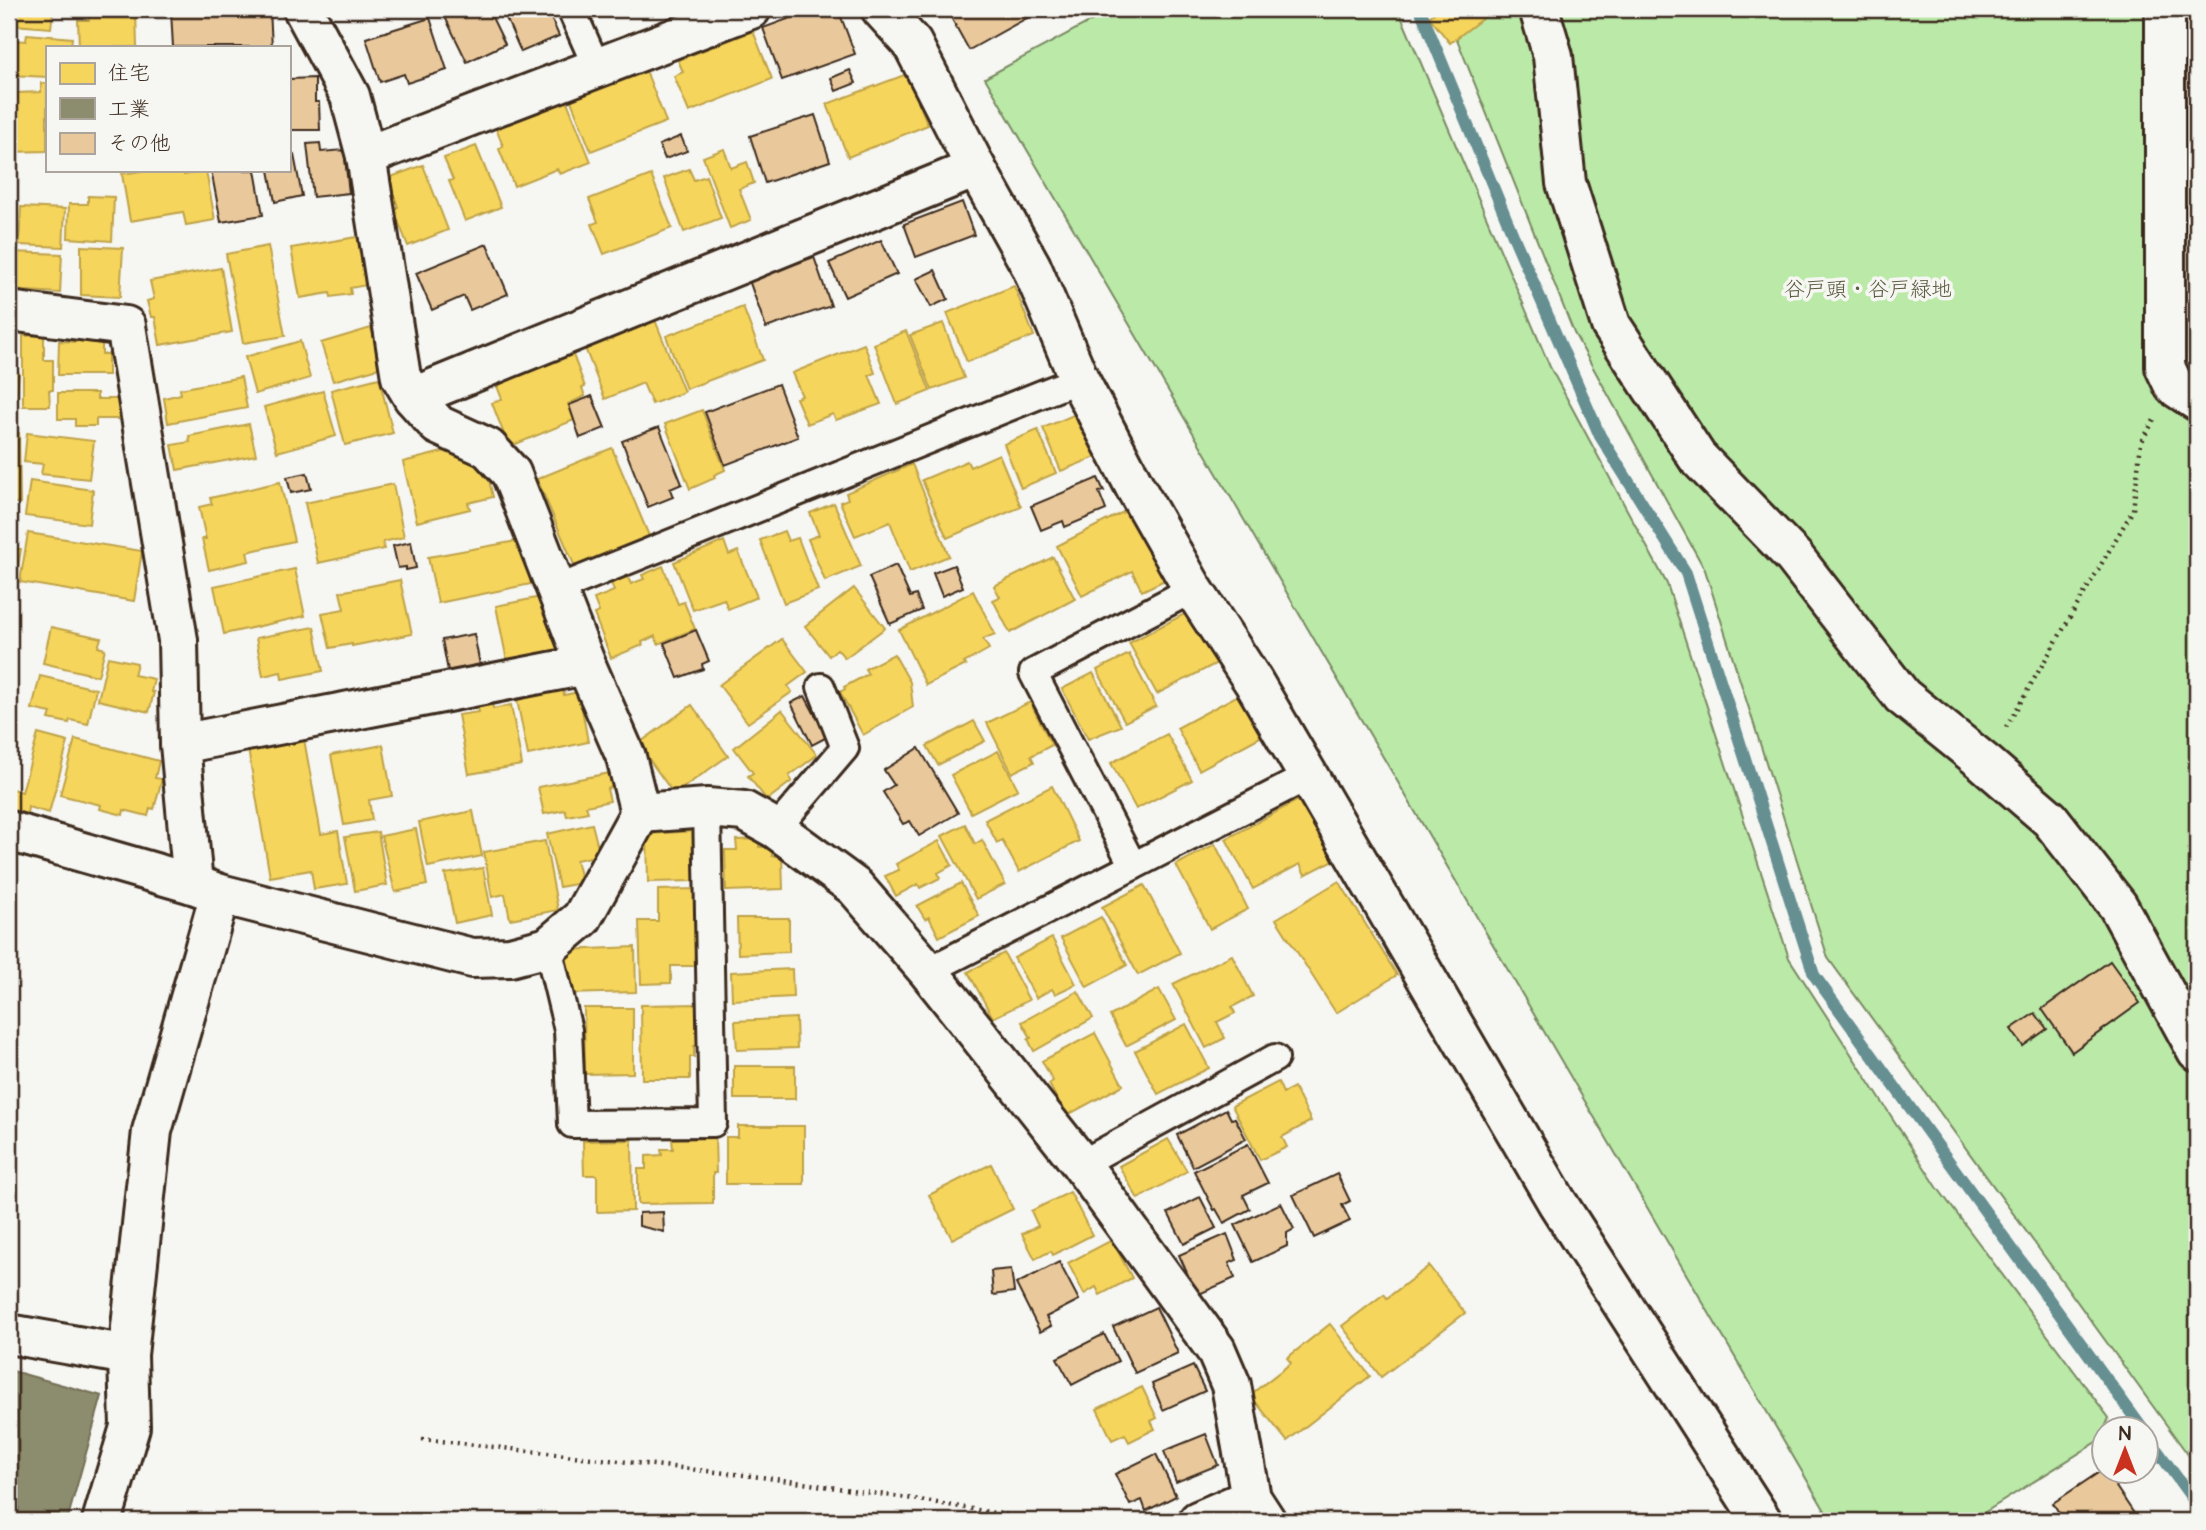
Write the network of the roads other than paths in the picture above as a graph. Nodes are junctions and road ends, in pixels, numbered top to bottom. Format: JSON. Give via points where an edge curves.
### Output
{"nodes":[{"id":1,"x":303,"y":9,"type":"edge"},
{"id":2,"x":571,"y":9,"type":"edge"},
{"id":3,"x":751,"y":9,"type":"edge"},
{"id":4,"x":881,"y":9,"type":"edge"},
{"id":5,"x":1539,"y":9,"type":"edge"},
{"id":6,"x":2165,"y":9,"type":"edge"},
{"id":7,"x":597,"y":68,"type":"junction"},
{"id":8,"x":366,"y":156,"type":"junction"},
{"id":9,"x":976,"y":168,"type":"junction"},
{"id":10,"x":9,"y":311,"type":"edge"},
{"id":11,"x":1079,"y":379,"type":"junction"},
{"id":12,"x":2186,"y":394,"type":"edge"},
{"id":13,"x":413,"y":397,"type":"junction"},
{"id":14,"x":557,"y":589,"type":"junction"},
{"id":15,"x":1193,"y":589,"type":"junction"},
{"id":16,"x":586,"y":665,"type":"junction"},
{"id":17,"x":821,"y":687,"type":"dead end"},
{"id":18,"x":180,"y":744,"type":"junction"},
{"id":19,"x":1307,"y":777,"type":"junction"},
{"id":20,"x":707,"y":808,"type":"junction"},
{"id":21,"x":640,"y":813,"type":"junction"},
{"id":22,"x":776,"y":829,"type":"junction"},
{"id":23,"x":9,"y":831,"type":"edge"},
{"id":24,"x":1133,"y":866,"type":"junction"},
{"id":25,"x":206,"y":889,"type":"junction"},
{"id":26,"x":548,"y":947,"type":"junction"},
{"id":27,"x":928,"y":971,"type":"junction"},
{"id":28,"x":2197,"y":1051,"type":"edge"},
{"id":29,"x":1275,"y":1058,"type":"dead end"},
{"id":30,"x":1081,"y":1164,"type":"junction"},
{"id":31,"x":9,"y":1334,"type":"edge"},
{"id":32,"x":128,"y":1355,"type":"junction"},
{"id":33,"x":1259,"y":1509,"type":"edge"},
{"id":34,"x":102,"y":1521,"type":"edge"},
{"id":35,"x":1198,"y":1521,"type":"edge"},
{"id":36,"x":1762,"y":1521,"type":"edge"}],
"edges":[{"from":1,"to":8,"type":"street","via":[[350,96]]},
{"from":2,"to":7,"type":"lane"},
{"from":3,"to":7,"type":"street"},
{"from":4,"to":9,"type":"street","via":[[912,43]]},
{"from":5,"to":28,"type":"street","via":[[1553,56],[1566,183],[1611,325],[1697,457],[1794,557],[1902,696],[2050,819],[2118,906]]},
{"from":6,"to":12,"type":"street","via":[[2165,367]]},
{"from":7,"to":8,"type":"street"},
{"from":8,"to":13,"type":"street","via":[[401,377]]},
{"from":9,"to":11,"type":"street","via":[[1031,266]]},
{"from":9,"to":13,"type":"street"},
{"from":10,"to":18,"type":"street","via":[[126,326],[178,640]]},
{"from":11,"to":14,"type":"lane"},
{"from":11,"to":15,"type":"street"},
{"from":13,"to":14,"type":"street","via":[[438,425],[488,448],[511,473]]},
{"from":14,"to":16,"type":"street"},
{"from":15,"to":19,"type":"street","via":[[1253,681]]},
{"from":15,"to":24,"type":"lane","via":[[1033,673]]},
{"from":16,"to":18,"type":"street"},
{"from":16,"to":21,"type":"street","via":[[626,757]]},
{"from":17,"to":22,"type":"lane","via":[[845,748]]},
{"from":18,"to":25,"type":"street"},
{"from":19,"to":24,"type":"lane"},
{"from":19,"to":36,"type":"street","via":[[1557,1202]]},
{"from":20,"to":21,"type":"street"},
{"from":20,"to":22,"type":"street","via":[[744,811]]},
{"from":20,"to":26,"type":"lane","via":[[713,1123],[572,1124],[568,1030]]},
{"from":21,"to":26,"type":"street","via":[[582,918]]},
{"from":22,"to":27,"type":"street","via":[[855,887]]},
{"from":23,"to":25,"type":"street"},
{"from":24,"to":27,"type":"lane"},
{"from":25,"to":26,"type":"street","via":[[472,958],[510,957]]},
{"from":25,"to":32,"type":"street","via":[[152,1131]]},
{"from":27,"to":30,"type":"street"},
{"from":29,"to":30,"type":"lane"},
{"from":30,"to":33,"type":"street","via":[[1216,1350],[1231,1385]]},
{"from":31,"to":32,"type":"street"},
{"from":32,"to":34,"type":"street","via":[[130,1427]]},
{"from":33,"to":35,"type":"street"}]}
